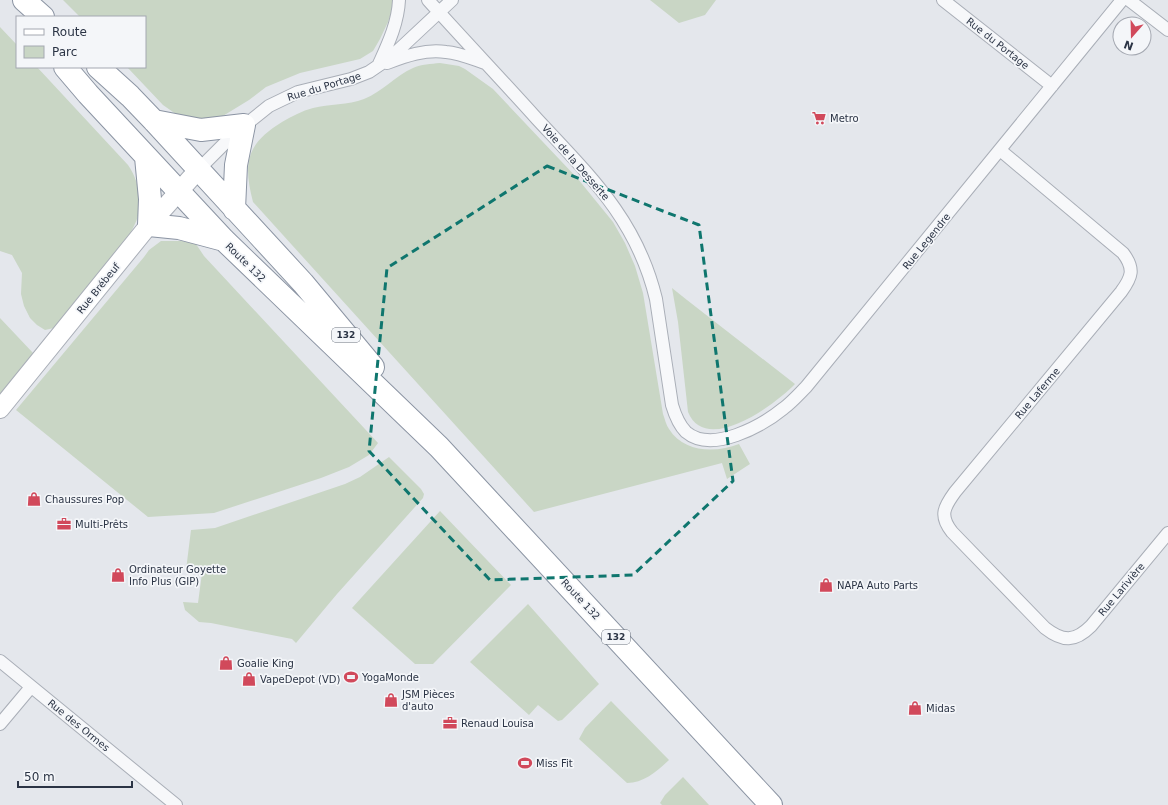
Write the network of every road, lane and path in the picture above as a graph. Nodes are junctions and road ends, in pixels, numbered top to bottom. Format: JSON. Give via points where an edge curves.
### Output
{"nodes":[{"id":1,"x":9,"y":0,"type":"edge"},
{"id":2,"x":24,"y":0,"type":"edge"},
{"id":3,"x":399,"y":0,"type":"edge"},
{"id":4,"x":428,"y":0,"type":"edge"},
{"id":5,"x":452,"y":0,"type":"edge"},
{"id":6,"x":943,"y":0,"type":"edge"},
{"id":7,"x":1122,"y":0,"type":"edge"},
{"id":8,"x":1129,"y":0,"type":"edge"},
{"id":9,"x":439,"y":12,"type":"junction"},
{"id":10,"x":22,"y":16,"type":"edge"},
{"id":11,"x":42,"y":16,"type":"edge"},
{"id":12,"x":1168,"y":30,"type":"edge"},
{"id":13,"x":486,"y":63,"type":"junction"},
{"id":14,"x":378,"y":66,"type":"junction"},
{"id":15,"x":66,"y":68,"type":"edge"},
{"id":16,"x":99,"y":68,"type":"edge"},
{"id":17,"x":1052,"y":86,"type":"junction"},
{"id":18,"x":154,"y":121,"type":"junction"},
{"id":19,"x":244,"y":126,"type":"junction"},
{"id":20,"x":1000,"y":150,"type":"junction"},
{"id":21,"x":146,"y":156,"type":"junction"},
{"id":22,"x":198,"y":170,"type":"junction"},
{"id":23,"x":179,"y":191,"type":"junction"},
{"id":24,"x":234,"y":208,"type":"junction"},
{"id":25,"x":149,"y":225,"type":"junction"},
{"id":26,"x":224,"y":240,"type":"junction"},
{"id":27,"x":0,"y":409,"type":"edge"},
{"id":28,"x":702,"y":439,"type":"joint"},
{"id":29,"x":439,"y":447,"type":"junction"},
{"id":30,"x":1168,"y":533,"type":"edge"},
{"id":31,"x":1069,"y":639,"type":"joint"},
{"id":32,"x":0,"y":661,"type":"edge"},
{"id":33,"x":31,"y":686,"type":"junction"},
{"id":34,"x":0,"y":724,"type":"edge"},
{"id":35,"x":162,"y":801,"type":"edge"},
{"id":36,"x":176,"y":805,"type":"edge"},
{"id":37,"x":771,"y":805,"type":"edge"}],
"edges":[{"from":1,"to":10,"type":"highway"},
{"from":2,"to":11,"type":"highway"},
{"from":3,"to":14,"type":"street","via":[[395,26]]},
{"from":4,"to":9,"type":"street","name":"Voie de la Desserte"},
{"from":5,"to":9,"type":"street","name":"Rue du Portage"},
{"from":6,"to":17,"type":"street","name":"Rue du Portage"},
{"from":7,"to":17,"type":"street","name":"Rue Legendre"},
{"from":8,"to":12,"type":"street"},
{"from":9,"to":13,"type":"street","name":"Voie de la Desserte"},
{"from":9,"to":14,"type":"street","name":"Rue du Portage"},
{"from":13,"to":14,"type":"street","name":"Rue du Portage","via":[[446,52],[432,51]]},
{"from":13,"to":28,"type":"street","name":"Voie de la Desserte","via":[[592,178],[612,203],[633,237],[656,299],[675,415],[688,433]]},
{"from":14,"to":19,"type":"street","name":"Rue du Portage","via":[[351,80],[290,95],[269,106]]},
{"from":15,"to":21,"type":"highway","name":"Route 132","number":"132"},
{"from":16,"to":18,"type":"highway","name":"Route 132","number":"132"},
{"from":17,"to":20,"type":"street","name":"Rue Legendre"},
{"from":18,"to":19,"type":"highway","via":[[201,130]]},
{"from":18,"to":22,"type":"highway","name":"Route 132","number":"132"},
{"from":19,"to":22,"type":"street","name":"Rue du Portage"},
{"from":19,"to":24,"type":"highway","via":[[236,165]]},
{"from":20,"to":28,"type":"street","name":"Rue Legendre","via":[[813,380],[798,395],[777,414],[749,429],[723,439]]},
{"from":20,"to":31,"type":"street","name":"Rue Laferme","via":[[1114,245],[1129,261],[1130,268],[1130,275],[1121,292],[955,492],[944,512],[945,522],[952,532],[1045,628],[1062,638]]},
{"from":21,"to":23,"type":"highway","name":"Route 132","number":"132"},
{"from":21,"to":25,"type":"highway","via":[[150,199]]},
{"from":22,"to":23,"type":"street","name":"Rue Brébeuf"},
{"from":22,"to":24,"type":"highway","name":"Route 132","number":"132"},
{"from":23,"to":25,"type":"street","name":"Rue Brébeuf"},
{"from":23,"to":26,"type":"highway","name":"Route 132","number":"132"},
{"from":24,"to":29,"type":"highway","name":"Route 132","number":"132","via":[[303,283]]},
{"from":25,"to":26,"type":"highway","via":[[179,228]]},
{"from":25,"to":27,"type":"street","name":"Rue Brébeuf"},
{"from":26,"to":29,"type":"highway","name":"Route 132","number":"132"},
{"from":29,"to":37,"type":"highway","name":"Route 132","number":"132"},
{"from":30,"to":31,"type":"street","name":"Rue Larivière","via":[[1091,626]]},
{"from":32,"to":33,"type":"street","name":"Rue des Ormes"},
{"from":33,"to":34,"type":"street"},
{"from":33,"to":35,"type":"street","name":"Rue des Ormes"},
{"from":35,"to":36,"type":"street","name":"Rue des Ormes"}]}
